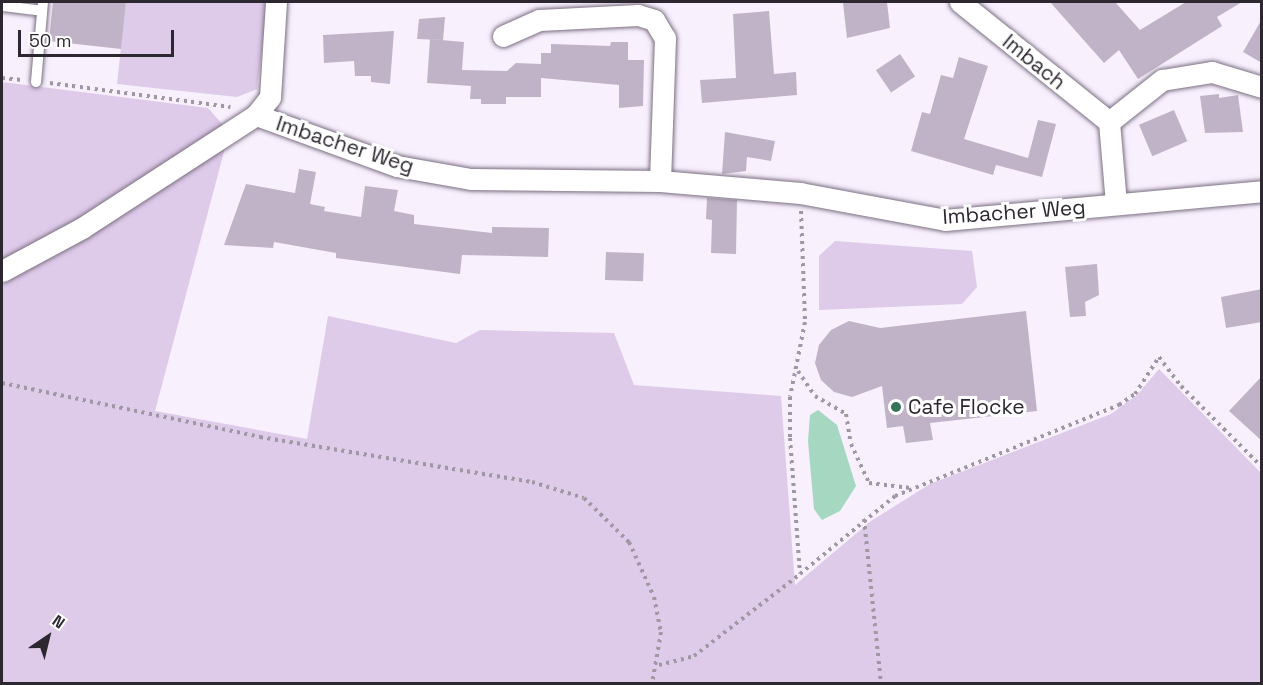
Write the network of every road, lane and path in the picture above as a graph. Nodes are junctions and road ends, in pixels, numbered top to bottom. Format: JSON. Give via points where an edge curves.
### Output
{"nodes":[{"id":1,"x":3,"y":2,"type":"edge"},
{"id":2,"x":276,"y":2,"type":"edge"},
{"id":3,"x":960,"y":2,"type":"edge"},
{"id":4,"x":42,"y":6,"type":"edge"},
{"id":5,"x":503,"y":36,"type":"dead end"},
{"id":6,"x":36,"y":82,"type":"joint"},
{"id":7,"x":1262,"y":87,"type":"edge"},
{"id":8,"x":256,"y":115,"type":"junction"},
{"id":9,"x":1109,"y":122,"type":"junction"},
{"id":10,"x":660,"y":181,"type":"junction"},
{"id":11,"x":1262,"y":191,"type":"edge"},
{"id":12,"x":800,"y":193,"type":"junction"},
{"id":13,"x":1116,"y":203,"type":"junction"},
{"id":14,"x":2,"y":271,"type":"edge"},
{"id":15,"x":798,"y":370,"type":"junction"},
{"id":16,"x":2,"y":383,"type":"edge"},
{"id":17,"x":1262,"y":467,"type":"edge"},
{"id":18,"x":912,"y":488,"type":"junction"},
{"id":19,"x":864,"y":519,"type":"junction"},
{"id":20,"x":800,"y":574,"type":"junction"},
{"id":21,"x":658,"y":665,"type":"junction"},
{"id":22,"x":652,"y":684,"type":"edge"},
{"id":23,"x":881,"y":684,"type":"edge"}],
"edges":[{"from":1,"to":4,"type":"lane","via":[[3,6]]},
{"from":2,"to":8,"type":"street","via":[[270,97]]},
{"from":3,"to":9,"type":"street","name":"Imbach"},
{"from":4,"to":6,"type":"lane"},
{"from":5,"to":10,"type":"street","via":[[539,20],[638,15],[654,20],[665,38]]},
{"from":6,"to":8,"type":"path","via":[[217,102]]},
{"from":7,"to":9,"type":"street","via":[[1212,72],[1162,80]]},
{"from":8,"to":10,"type":"street","name":"Imbacher Weg","via":[[397,166],[450,175],[511,181]]},
{"from":8,"to":14,"type":"street","name":"Imbacher Weg","via":[[238,131],[82,228]]},
{"from":9,"to":13,"type":"street"},
{"from":10,"to":12,"type":"street","name":"Imbacher Weg"},
{"from":11,"to":13,"type":"street","name":"Imbacher Weg"},
{"from":12,"to":13,"type":"street","name":"Imbacher Weg","via":[[945,220]]},
{"from":12,"to":15,"type":"path","via":[[804,322]]},
{"from":15,"to":18,"type":"path","via":[[815,396],[846,414],[851,444],[869,483]]},
{"from":15,"to":20,"type":"path","via":[[790,397],[790,438]]},
{"from":16,"to":21,"type":"path","via":[[261,437],[532,482],[584,498],[629,542],[654,597],[660,632]]},
{"from":17,"to":18,"type":"path","via":[[1181,386],[1159,357],[1135,394],[1108,411]]},
{"from":18,"to":19,"type":"path"},
{"from":19,"to":20,"type":"path"},
{"from":19,"to":23,"type":"path"},
{"from":20,"to":21,"type":"path","via":[[694,656]]},
{"from":21,"to":22,"type":"path"}]}
